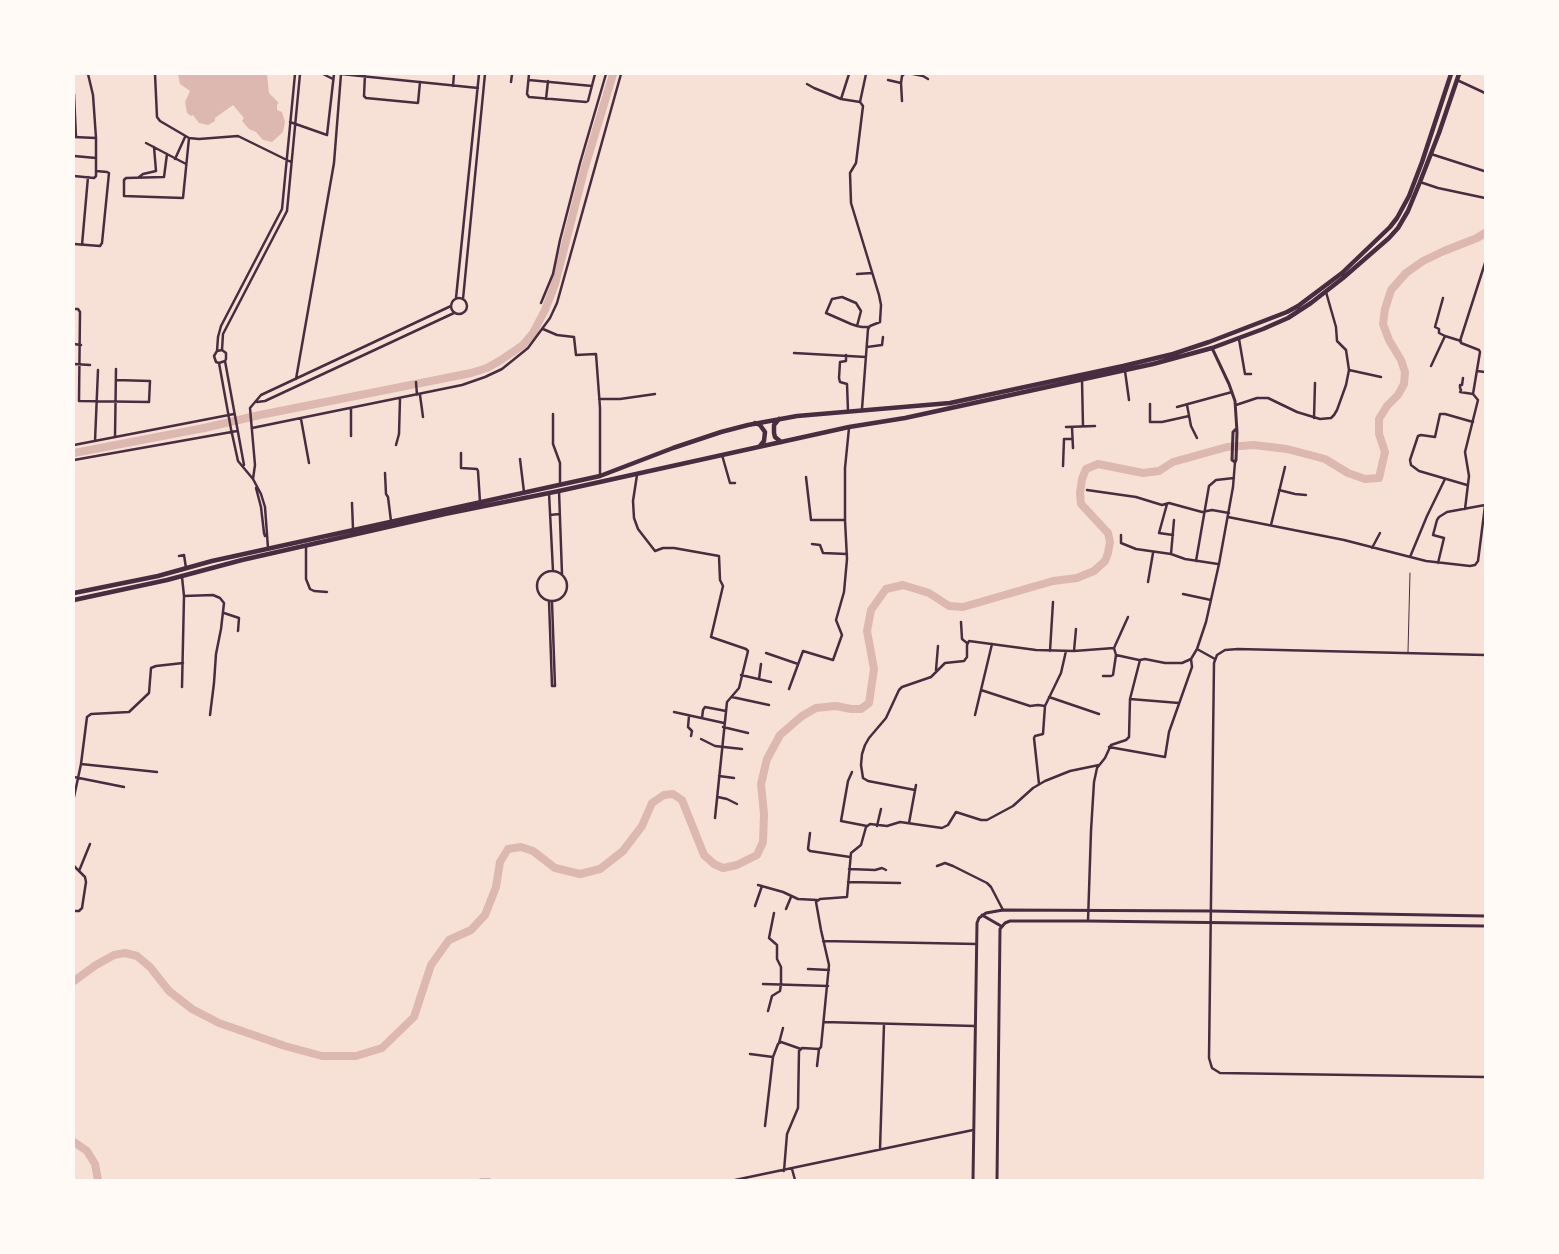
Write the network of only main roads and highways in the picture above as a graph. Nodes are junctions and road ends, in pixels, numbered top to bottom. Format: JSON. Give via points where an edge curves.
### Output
{"nodes":[{"id":1,"x":1452,"y":74,"type":"edge"},
{"id":2,"x":1459,"y":74,"type":"edge"},
{"id":3,"x":1039,"y":386,"type":"junction"},
{"id":4,"x":778,"y":419,"type":"junction"},
{"id":5,"x":756,"y":424,"type":"junction"},
{"id":6,"x":781,"y":442,"type":"junction"},
{"id":7,"x":758,"y":448,"type":"junction"},
{"id":8,"x":450,"y":511,"type":"junction"},
{"id":9,"x":74,"y":592,"type":"edge"},
{"id":10,"x":74,"y":600,"type":"edge"}],
"edges":[{"from":1,"to":3,"type":"highway","via":[[1422,162],[1397,218],[1342,273],[1309,298],[1287,312],[1200,345]]},
{"from":2,"to":3,"type":"highway","via":[[1420,182],[1398,228],[1326,292],[1288,318],[1212,348],[1125,371]]},
{"from":3,"to":4,"type":"highway","via":[[950,403]]},
{"from":3,"to":6,"type":"highway","via":[[905,418]]},
{"from":4,"to":5,"type":"highway"},
{"from":4,"to":6,"type":"highway","via":[[774,433]]},
{"from":5,"to":7,"type":"highway","via":[[765,432],[764,441]]},
{"from":5,"to":8,"type":"highway","via":[[711,435],[600,476]]},
{"from":6,"to":7,"type":"highway"},
{"from":7,"to":8,"type":"highway"},
{"from":8,"to":9,"type":"highway","via":[[353,529],[158,576]]},
{"from":8,"to":10,"type":"highway"}]}
